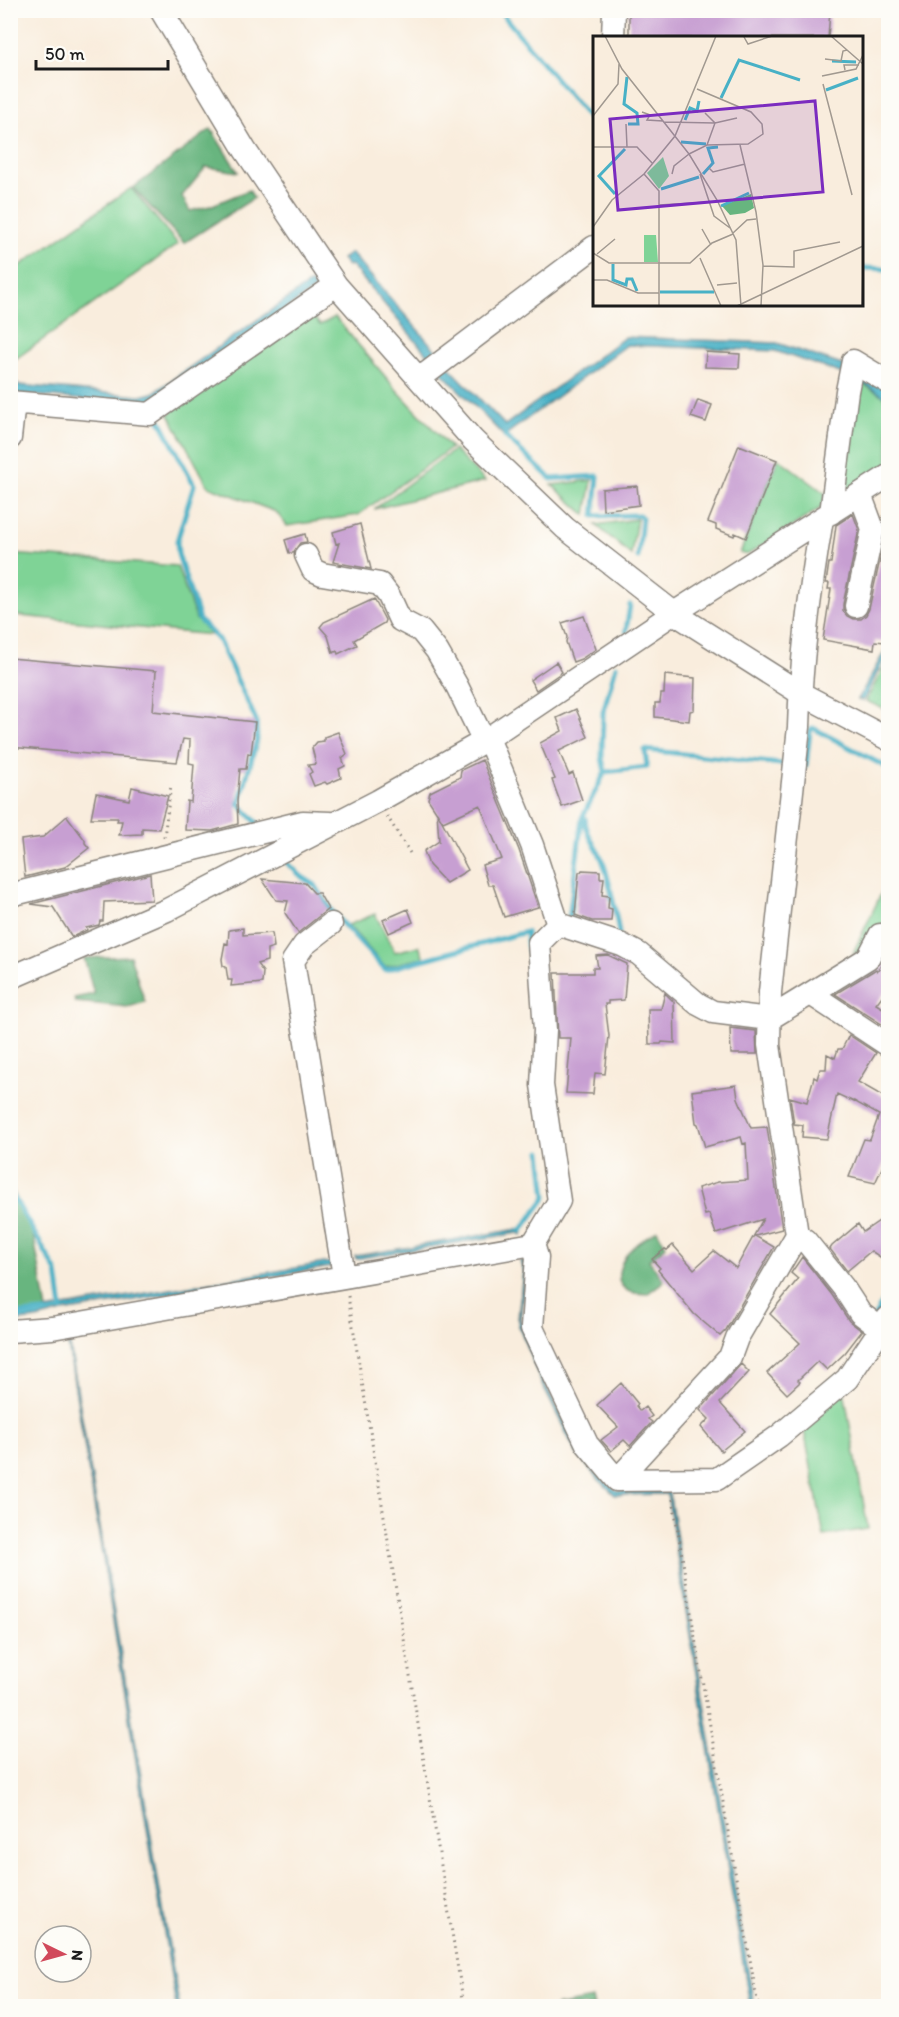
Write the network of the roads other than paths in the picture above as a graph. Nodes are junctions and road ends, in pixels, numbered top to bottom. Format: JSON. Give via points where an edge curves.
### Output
{"nodes":[{"id":1,"x":161,"y":10,"type":"edge"},
{"id":2,"x":614,"y":10,"type":"edge"},
{"id":3,"x":613,"y":36,"type":"edge"},
{"id":4,"x":593,"y":248,"type":"edge"},
{"id":5,"x":336,"y":285,"type":"junction"},
{"id":6,"x":418,"y":379,"type":"junction"},
{"id":7,"x":888,"y":382,"type":"edge"},
{"id":8,"x":12,"y":402,"type":"edge"},
{"id":9,"x":10,"y":438,"type":"edge"},
{"id":10,"x":888,"y":476,"type":"edge"},
{"id":11,"x":860,"y":494,"type":"junction"},
{"id":12,"x":826,"y":516,"type":"junction"},
{"id":13,"x":306,"y":555,"type":"dead end"},
{"id":14,"x":856,"y":606,"type":"dead end"},
{"id":15,"x":674,"y":613,"type":"junction"},
{"id":16,"x":800,"y":693,"type":"junction"},
{"id":17,"x":888,"y":739,"type":"edge"},
{"id":18,"x":486,"y":740,"type":"junction"},
{"id":19,"x":335,"y":823,"type":"junction"},
{"id":20,"x":10,"y":895,"type":"edge"},
{"id":21,"x":331,"y":924,"type":"dead end"},
{"id":22,"x":558,"y":924,"type":"junction"},
{"id":23,"x":880,"y":935,"type":"dead end"},
{"id":24,"x":10,"y":978,"type":"edge"},
{"id":25,"x":811,"y":993,"type":"junction"},
{"id":26,"x":769,"y":1019,"type":"junction"},
{"id":27,"x":888,"y":1045,"type":"edge"},
{"id":28,"x":797,"y":1235,"type":"junction"},
{"id":29,"x":533,"y":1244,"type":"junction"},
{"id":30,"x":344,"y":1276,"type":"junction"},
{"id":31,"x":885,"y":1324,"type":"edge"},
{"id":32,"x":10,"y":1331,"type":"edge"},
{"id":33,"x":617,"y":1480,"type":"junction"}],
"edges":[{"from":1,"to":5,"type":"street","via":[[245,150]]},
{"from":2,"to":3,"type":"street"},
{"from":4,"to":6,"type":"street"},
{"from":5,"to":6,"type":"street"},
{"from":5,"to":8,"type":"street","via":[[150,414]]},
{"from":6,"to":15,"type":"street","via":[[473,440],[565,528]]},
{"from":7,"to":12,"type":"street","via":[[853,361]]},
{"from":8,"to":9,"type":"street"},
{"from":10,"to":11,"type":"street"},
{"from":11,"to":12,"type":"street"},
{"from":11,"to":14,"type":"street","via":[[873,530]]},
{"from":12,"to":15,"type":"street"},
{"from":12,"to":16,"type":"street","via":[[807,609]]},
{"from":13,"to":18,"type":"street","via":[[313,570],[322,574],[380,584],[400,620],[421,632],[437,651]]},
{"from":15,"to":16,"type":"street"},
{"from":15,"to":18,"type":"street"},
{"from":16,"to":17,"type":"street"},
{"from":16,"to":26,"type":"street"},
{"from":18,"to":19,"type":"street"},
{"from":18,"to":22,"type":"street","via":[[532,845]]},
{"from":19,"to":20,"type":"street","via":[[303,822]]},
{"from":19,"to":24,"type":"street","via":[[167,910]]},
{"from":21,"to":30,"type":"street","via":[[304,945],[293,961]]},
{"from":22,"to":26,"type":"street","via":[[639,954],[713,1012]]},
{"from":22,"to":29,"type":"street","via":[[539,943],[545,1030],[542,1085],[559,1201]]},
{"from":23,"to":25,"type":"street","via":[[868,958]]},
{"from":25,"to":26,"type":"street"},
{"from":25,"to":27,"type":"street"},
{"from":26,"to":28,"type":"street","via":[[769,1045]]},
{"from":28,"to":31,"type":"street","via":[[843,1287],[860,1313]]},
{"from":28,"to":33,"type":"street","via":[[737,1338],[730,1357]]},
{"from":29,"to":30,"type":"street"},
{"from":29,"to":33,"type":"street","via":[[537,1257],[532,1328],[587,1444]]},
{"from":30,"to":32,"type":"street","via":[[52,1328]]},
{"from":31,"to":33,"type":"street","via":[[847,1379],[779,1436],[717,1479]]}]}
